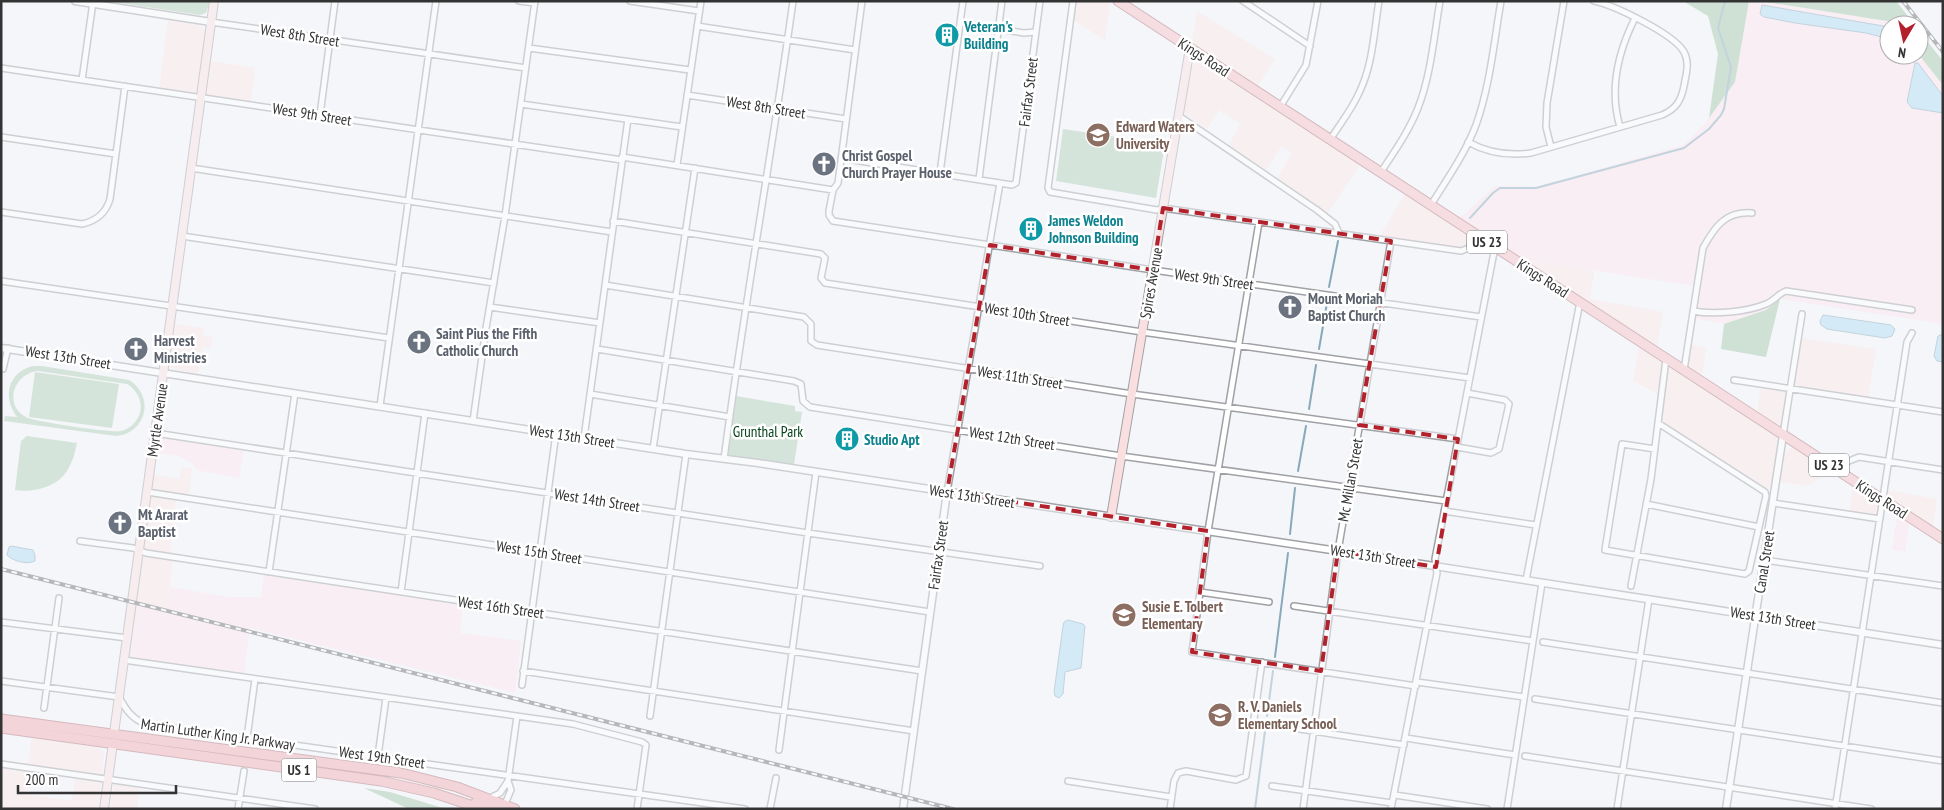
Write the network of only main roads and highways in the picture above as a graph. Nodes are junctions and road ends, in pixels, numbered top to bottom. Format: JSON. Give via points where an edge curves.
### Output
{"nodes":[{"id":1,"x":214,"y":1,"type":"edge"},
{"id":2,"x":1118,"y":1,"type":"edge"},
{"id":3,"x":1190,"y":48,"type":"junction"},
{"id":4,"x":1112,"y":517,"type":"road end"},
{"id":5,"x":1943,"y":539,"type":"edge"},
{"id":6,"x":1,"y":719,"type":"edge"},
{"id":7,"x":1,"y":728,"type":"edge"},
{"id":8,"x":114,"y":733,"type":"junction"},
{"id":9,"x":113,"y":743,"type":"junction"},
{"id":10,"x":434,"y":793,"type":"junction"},
{"id":11,"x":505,"y":804,"type":"junction"},
{"id":12,"x":104,"y":809,"type":"edge"},
{"id":13,"x":482,"y":809,"type":"edge"},
{"id":14,"x":515,"y":809,"type":"edge"}],
"edges":[{"from":1,"to":8,"type":"main road","name":"Myrtle Avenue"},
{"from":2,"to":3,"type":"main road","name":"Kings Road","number":"US 23"},
{"from":3,"to":4,"type":"main road","name":"Spires Avenue"},
{"from":3,"to":5,"type":"main road","name":"Kings Road","number":"US 23"},
{"from":6,"to":8,"type":"highway","name":"Martin Luther King Jr. Parkway","number":"US 1"},
{"from":7,"to":9,"type":"highway","name":"Martin Luther King Jr. Parkway","number":"US 1"},
{"from":8,"to":11,"type":"highway","name":"Martin Luther King Jr. Parkway","number":"US 1","via":[[401,773],[448,784]]},
{"from":9,"to":10,"type":"highway","name":"Martin Luther King Jr. Parkway","number":"US 1","via":[[381,781]]},
{"from":9,"to":12,"type":"main road","name":"Myrtle Avenue"},
{"from":10,"to":11,"type":"highway","via":[[495,806]]},
{"from":10,"to":13,"type":"highway","name":"Martin Luther King Jr. Parkway","number":"US 1"},
{"from":11,"to":14,"type":"highway","name":"Martin Luther King Jr. Parkway","number":"US 1"}]}
